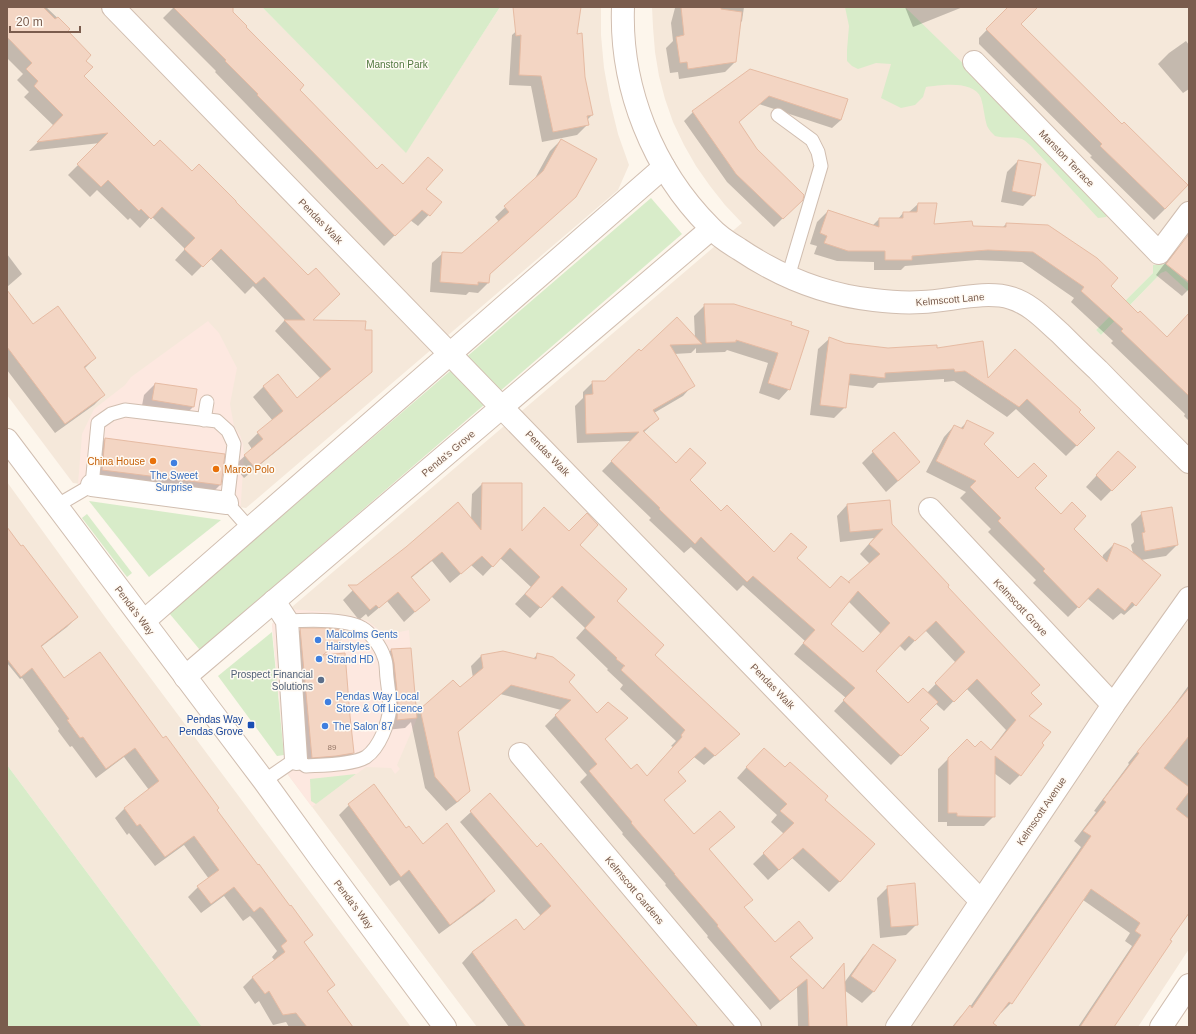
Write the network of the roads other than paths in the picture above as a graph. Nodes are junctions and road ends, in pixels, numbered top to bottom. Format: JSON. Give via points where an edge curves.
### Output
{"nodes":[{"id":1,"x":113,"y":7,"type":"edge"},
{"id":2,"x":623,"y":7,"type":"edge"},
{"id":3,"x":974,"y":62,"type":"dead end"},
{"id":4,"x":778,"y":115,"type":"dead end"},
{"id":5,"x":664,"y":167,"type":"junction"},
{"id":6,"x":1189,"y":213,"type":"edge"},
{"id":7,"x":711,"y":229,"type":"junction"},
{"id":8,"x":788,"y":277,"type":"junction"},
{"id":9,"x":450,"y":354,"type":"junction"},
{"id":10,"x":208,"y":402,"type":"dead end"},
{"id":11,"x":502,"y":406,"type":"junction"},
{"id":12,"x":204,"y":420,"type":"junction"},
{"id":13,"x":7,"y":440,"type":"edge"},
{"id":14,"x":1189,"y":462,"type":"edge"},
{"id":15,"x":92,"y":485,"type":"junction"},
{"id":16,"x":227,"y":503,"type":"junction"},
{"id":17,"x":56,"y":506,"type":"junction"},
{"id":18,"x":930,"y":509,"type":"dead end"},
{"id":19,"x":250,"y":528,"type":"junction"},
{"id":20,"x":1189,"y":598,"type":"edge"},
{"id":21,"x":274,"y":601,"type":"junction"},
{"id":22,"x":144,"y":621,"type":"junction"},
{"id":23,"x":287,"y":621,"type":"junction"},
{"id":24,"x":185,"y":677,"type":"junction"},
{"id":25,"x":1113,"y":705,"type":"junction"},
{"id":26,"x":520,"y":754,"type":"dead end"},
{"id":27,"x":296,"y":759,"type":"junction"},
{"id":28,"x":264,"y":781,"type":"junction"},
{"id":29,"x":981,"y":901,"type":"junction"},
{"id":30,"x":1189,"y":985,"type":"edge"},
{"id":31,"x":445,"y":1027,"type":"edge"},
{"id":32,"x":750,"y":1027,"type":"edge"},
{"id":33,"x":897,"y":1027,"type":"edge"},
{"id":34,"x":1161,"y":1027,"type":"edge"}],
"edges":[{"from":1,"to":9,"type":"street","name":"Pendas Walk"},
{"from":2,"to":5,"type":"street","name":"Kelmscott Lane","via":[[624,44],[633,95],[651,144]]},
{"from":3,"to":6,"type":"street","name":"Manston Terrace","via":[[1159,254]]},
{"from":4,"to":8,"type":"lane","via":[[812,140],[821,166]]},
{"from":5,"to":7,"type":"street","name":"Kelmscott Lane"},
{"from":5,"to":9,"type":"street"},
{"from":7,"to":8,"type":"street","name":"Kelmscott Lane","via":[[752,258]]},
{"from":7,"to":11,"type":"street","name":"Penda's Grove"},
{"from":8,"to":14,"type":"street","name":"Kelmscott Lane","via":[[846,296],[871,300],[922,302],[991,295],[1011,298],[1029,306]]},
{"from":9,"to":11,"type":"street","name":"Pendas Walk"},
{"from":9,"to":19,"type":"street"},
{"from":10,"to":12,"type":"lane"},
{"from":11,"to":21,"type":"street","name":"Penda's Grove"},
{"from":11,"to":29,"type":"street","name":"Pendas Walk"},
{"from":12,"to":15,"type":"lane","via":[[125,410],[111,414],[98,423]]},
{"from":12,"to":16,"type":"lane","via":[[216,421],[228,431],[234,444]]},
{"from":13,"to":17,"type":"street","name":"Penda's Way"},
{"from":15,"to":16,"type":"street"},
{"from":15,"to":17,"type":"lane"},
{"from":16,"to":19,"type":"lane"},
{"from":17,"to":22,"type":"street","name":"Penda's Way"},
{"from":18,"to":25,"type":"street","name":"Kelmscott Grove"},
{"from":19,"to":22,"type":"street"},
{"from":20,"to":25,"type":"street","name":"Kelmscott Avenue"},
{"from":21,"to":23,"type":"street"},
{"from":21,"to":24,"type":"street","name":"Penda's Grove"},
{"from":22,"to":24,"type":"street","name":"Penda's Way"},
{"from":23,"to":27,"type":"street"},
{"from":23,"to":27,"type":"lane","via":[[334,621],[362,628],[380,647],[385,658],[390,707],[381,738],[366,756],[353,762],[306,766]]},
{"from":24,"to":28,"type":"street","name":"Penda's Way"},
{"from":25,"to":29,"type":"street","name":"Kelmscott Avenue"},
{"from":26,"to":32,"type":"street","name":"Kelmscott Gardens"},
{"from":27,"to":28,"type":"lane"},
{"from":28,"to":31,"type":"street","name":"Penda's Way"},
{"from":29,"to":33,"type":"street","name":"Kelmscott Avenue"},
{"from":30,"to":34,"type":"street"}]}
